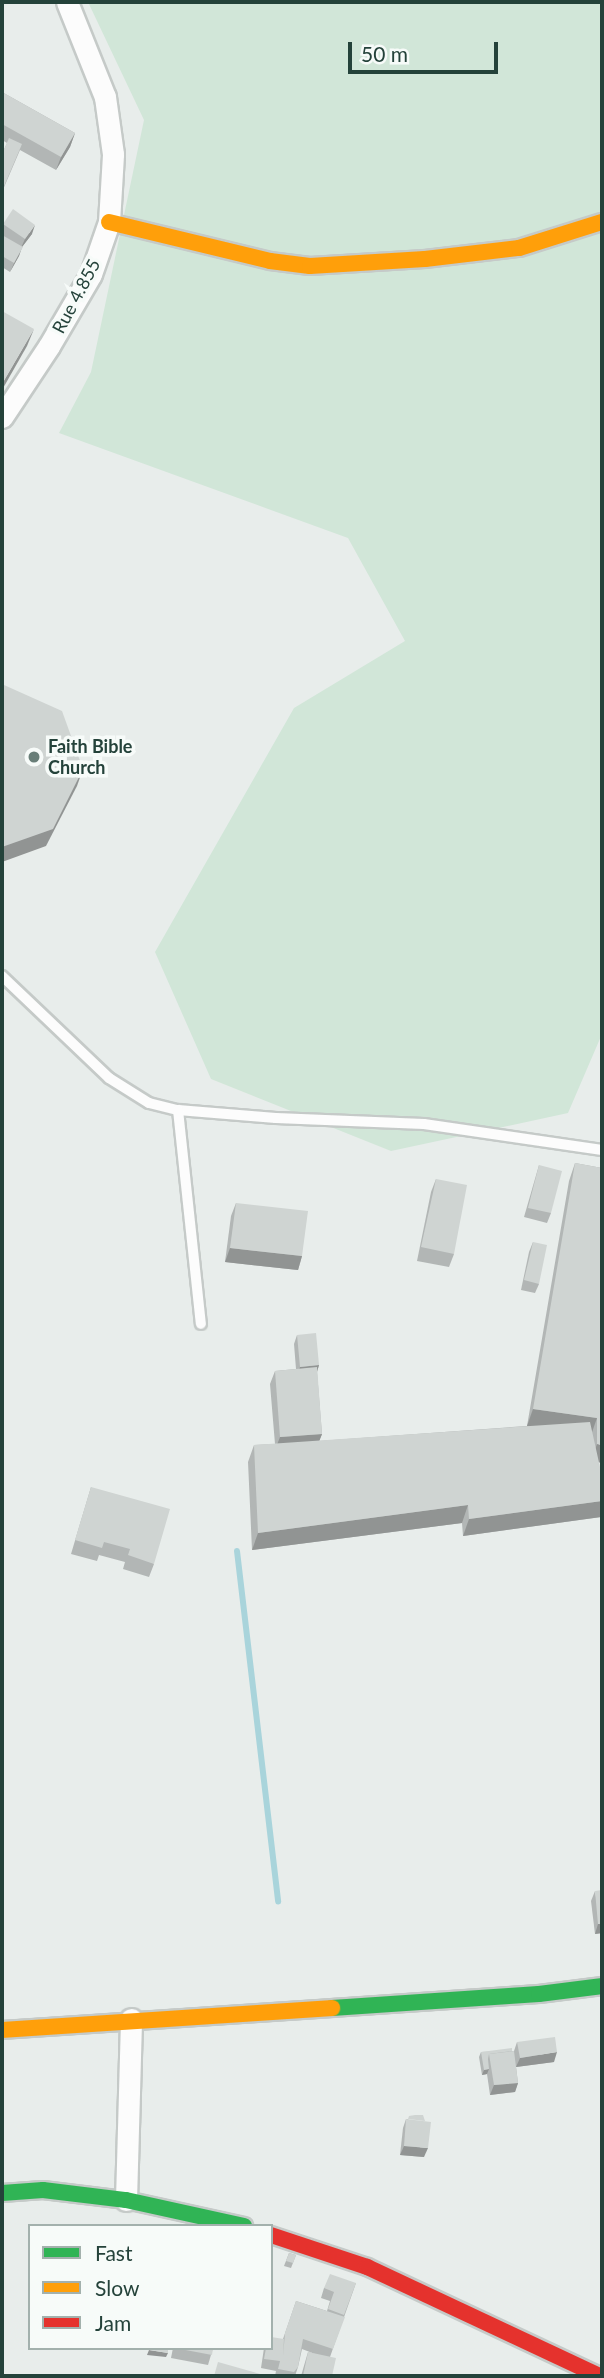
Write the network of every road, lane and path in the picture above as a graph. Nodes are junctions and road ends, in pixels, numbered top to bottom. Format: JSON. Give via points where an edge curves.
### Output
{"nodes":[{"id":1,"x":68,"y":2,"type":"edge"},
{"id":2,"x":109,"y":222,"type":"junction"},
{"id":3,"x":602,"y":222,"type":"edge"},
{"id":4,"x":2,"y":417,"type":"edge"},
{"id":5,"x":2,"y":976,"type":"edge"},
{"id":6,"x":178,"y":1110,"type":"junction"},
{"id":7,"x":602,"y":1150,"type":"edge"},
{"id":8,"x":201,"y":1324,"type":"dead end"},
{"id":9,"x":602,"y":1986,"type":"edge"},
{"id":10,"x":131,"y":2020,"type":"junction"},
{"id":11,"x":2,"y":2031,"type":"edge"},
{"id":12,"x":2,"y":2193,"type":"edge"},
{"id":13,"x":126,"y":2200,"type":"junction"},
{"id":14,"x":235,"y":2224,"type":"edge"},
{"id":15,"x":273,"y":2236,"type":"edge"},
{"id":16,"x":600,"y":2376,"type":"edge"}],
"edges":[{"from":1,"to":2,"type":"street","name":"Rue 4.855","via":[[105,97],[113,154]]},
{"from":2,"to":3,"type":"main road","via":[[270,261],[310,266],[519,248]]},
{"from":2,"to":4,"type":"street","name":"Rue 4.855","via":[[91,274]]},
{"from":5,"to":6,"type":"lane","via":[[109,1078],[149,1103]]},
{"from":6,"to":7,"type":"lane","via":[[424,1124]]},
{"from":6,"to":8,"type":"lane"},
{"from":9,"to":10,"type":"main road"},
{"from":10,"to":11,"type":"main road"},
{"from":10,"to":13,"type":"street"},
{"from":12,"to":13,"type":"main road","via":[[43,2190]]},
{"from":13,"to":14,"type":"main road"},
{"from":15,"to":16,"type":"main road","via":[[367,2267]]}]}
